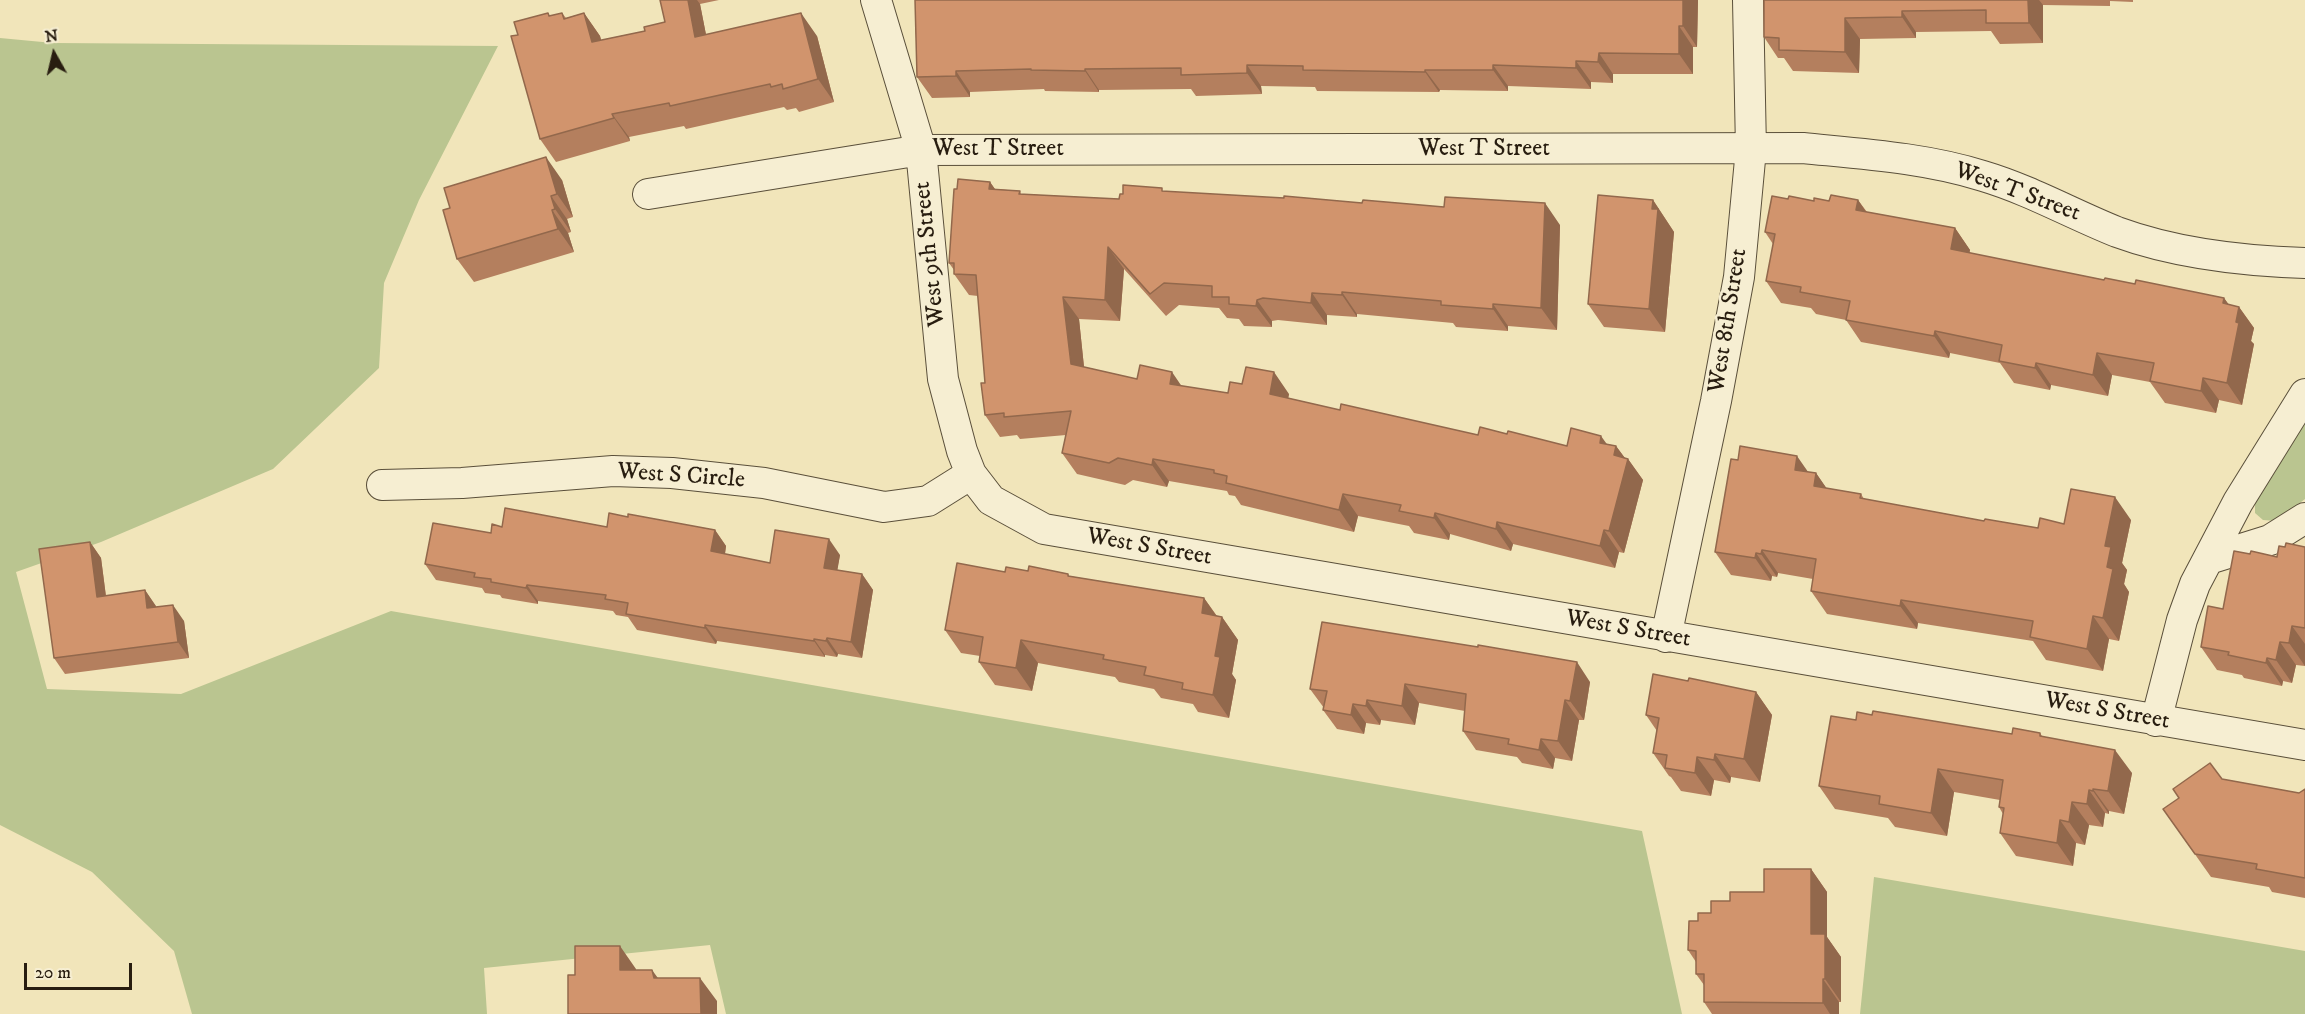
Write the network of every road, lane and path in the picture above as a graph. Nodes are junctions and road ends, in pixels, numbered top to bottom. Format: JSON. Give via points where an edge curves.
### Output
{"nodes":[{"id":1,"x":876,"y":0,"type":"edge"},
{"id":2,"x":1748,"y":0,"type":"edge"},
{"id":3,"x":1752,"y":149,"type":"junction"},
{"id":4,"x":921,"y":150,"type":"junction"},
{"id":5,"x":648,"y":194,"type":"dead end"},
{"id":6,"x":2305,"y":263,"type":"edge"},
{"id":7,"x":2305,"y":394,"type":"edge"},
{"id":8,"x":971,"y":474,"type":"junction"},
{"id":9,"x":381,"y":485,"type":"dead end"},
{"id":10,"x":2305,"y":518,"type":"edge"},
{"id":11,"x":2209,"y":559,"type":"junction"},
{"id":12,"x":1666,"y":637,"type":"junction"},
{"id":13,"x":2156,"y":720,"type":"junction"},
{"id":14,"x":2305,"y":745,"type":"edge"}],
"edges":[{"from":1,"to":4,"type":"street","name":"West 9th Street"},
{"from":2,"to":3,"type":"street","name":"West 8th Street"},
{"from":3,"to":4,"type":"street","name":"West T Street"},
{"from":3,"to":6,"type":"street","name":"West T Street","via":[[1803,148],[1937,165],[1992,179],[2119,232],[2164,246],[2218,258]]},
{"from":3,"to":12,"type":"street","name":"West 8th Street","via":[[1737,288]]},
{"from":4,"to":5,"type":"street","name":"West T Street"},
{"from":4,"to":8,"type":"street","name":"West 9th Street","via":[[943,379]]},
{"from":7,"to":11,"type":"street","via":[[2238,502]]},
{"from":8,"to":9,"type":"street","name":"West S Circle","via":[[928,501],[884,507],[764,483],[672,473],[613,471]]},
{"from":8,"to":12,"type":"street","name":"West S Street","via":[[991,500],[1044,529]]},
{"from":10,"to":11,"type":"street","via":[[2270,540]]},
{"from":11,"to":13,"type":"street","via":[[2182,620]]},
{"from":12,"to":13,"type":"street","name":"West S Street"},
{"from":13,"to":14,"type":"street","name":"West S Street"}]}
